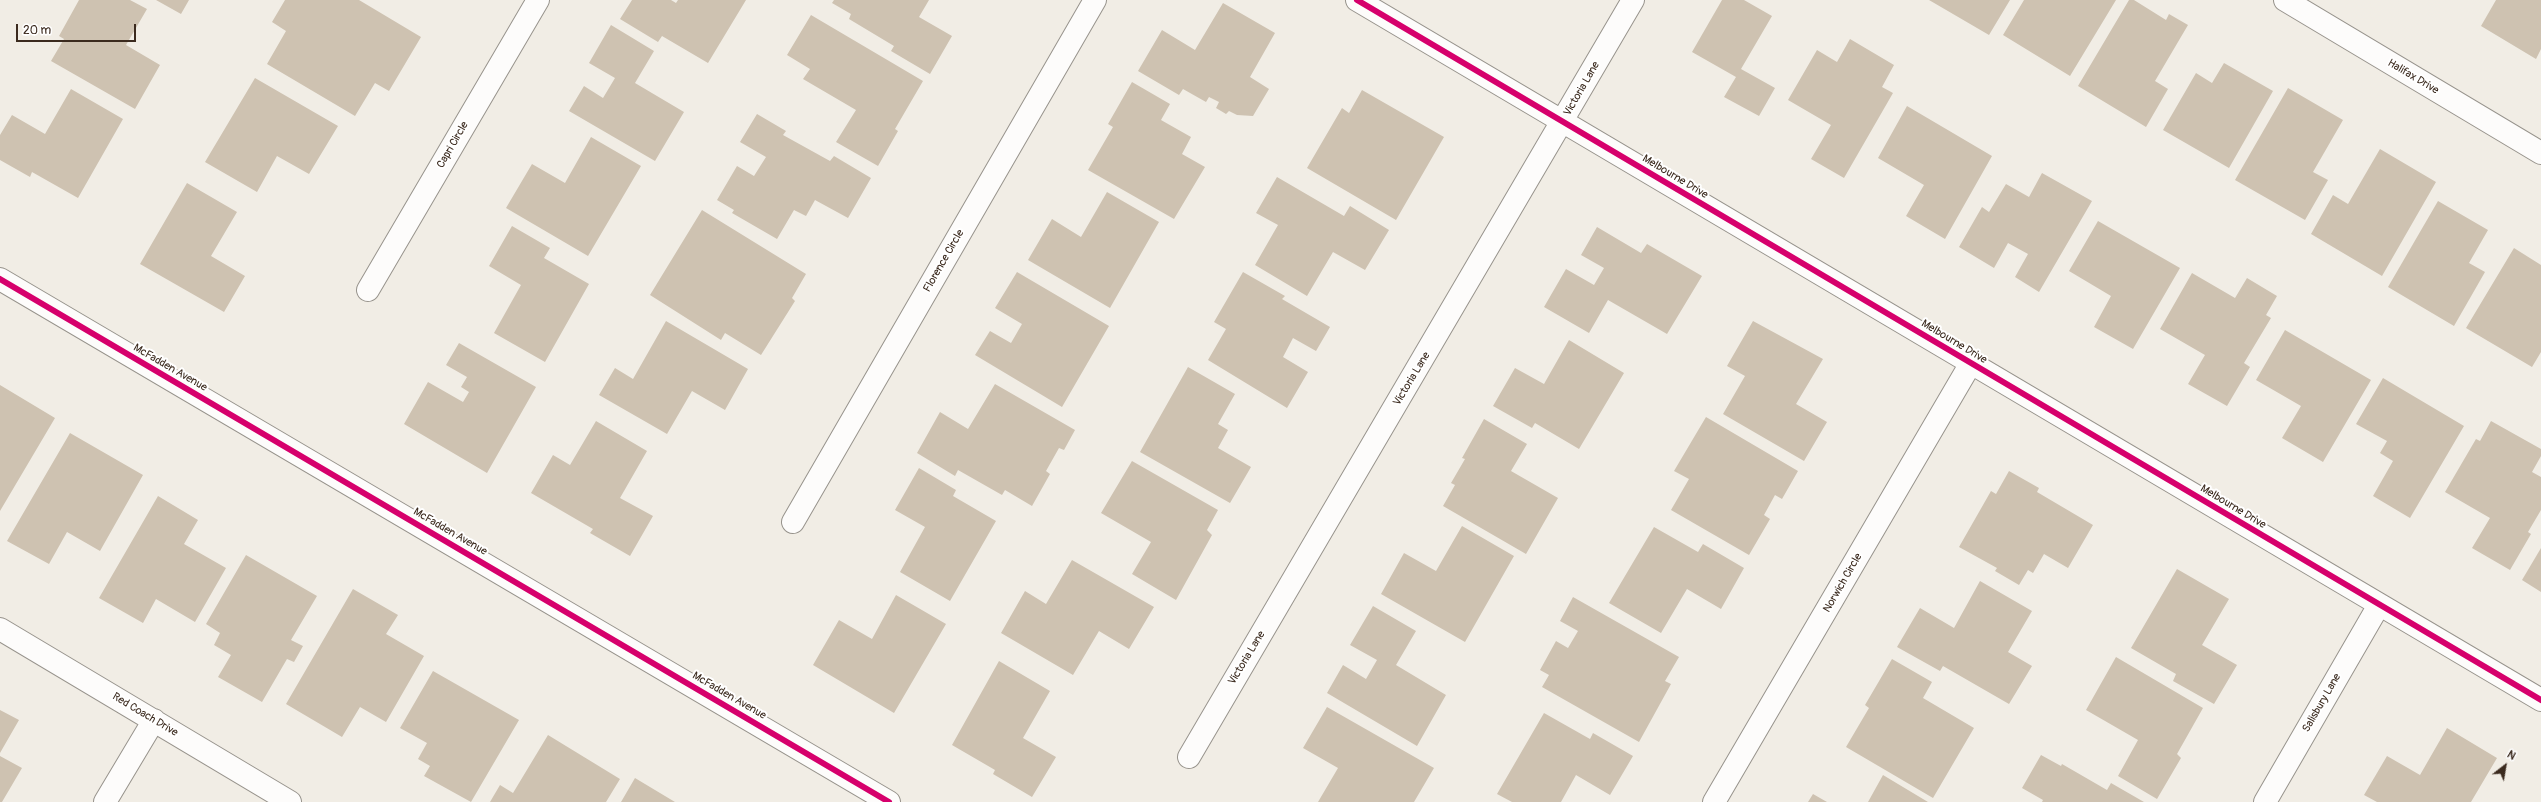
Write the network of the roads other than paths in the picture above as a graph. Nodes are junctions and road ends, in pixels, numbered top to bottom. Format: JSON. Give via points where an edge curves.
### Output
{"nodes":[{"id":1,"x":538,"y":0,"type":"edge"},
{"id":2,"x":1095,"y":0,"type":"edge"},
{"id":3,"x":1357,"y":0,"type":"edge"},
{"id":4,"x":1633,"y":0,"type":"edge"},
{"id":5,"x":2285,"y":0,"type":"edge"},
{"id":6,"x":1563,"y":122,"type":"junction"},
{"id":7,"x":2541,"y":153,"type":"edge"},
{"id":8,"x":0,"y":279,"type":"edge"},
{"id":9,"x":368,"y":290,"type":"dead end"},
{"id":10,"x":1971,"y":364,"type":"junction"},
{"id":11,"x":793,"y":522,"type":"dead end"},
{"id":12,"x":2379,"y":605,"type":"junction"},
{"id":13,"x":0,"y":629,"type":"edge"},
{"id":14,"x":2541,"y":700,"type":"edge"},
{"id":15,"x":154,"y":720,"type":"junction"},
{"id":16,"x":1188,"y":757,"type":"dead end"},
{"id":17,"x":105,"y":802,"type":"edge"},
{"id":18,"x":290,"y":802,"type":"edge"},
{"id":19,"x":889,"y":802,"type":"edge"},
{"id":20,"x":1714,"y":802,"type":"edge"},
{"id":21,"x":2265,"y":802,"type":"edge"}],
"edges":[{"from":1,"to":9,"type":"street","name":"Capri Circle"},
{"from":2,"to":11,"type":"street","name":"Florence Circle"},
{"from":3,"to":6,"type":"street","name":"Melbourne Drive"},
{"from":4,"to":6,"type":"street","name":"Victoria Lane"},
{"from":5,"to":7,"type":"street","name":"Halifax Drive"},
{"from":6,"to":10,"type":"street","name":"Melbourne Drive"},
{"from":6,"to":16,"type":"street","name":"Victoria Lane"},
{"from":8,"to":19,"type":"street","name":"McFadden Avenue"},
{"from":10,"to":12,"type":"street","name":"Melbourne Drive"},
{"from":10,"to":20,"type":"street","name":"Norwich Circle"},
{"from":12,"to":14,"type":"street","name":"Melbourne Drive"},
{"from":12,"to":21,"type":"street","name":"Salisbury Lane"},
{"from":13,"to":15,"type":"street","name":"Red Coach Drive"},
{"from":15,"to":17,"type":"street"},
{"from":15,"to":18,"type":"street","name":"Red Coach Drive"}]}
